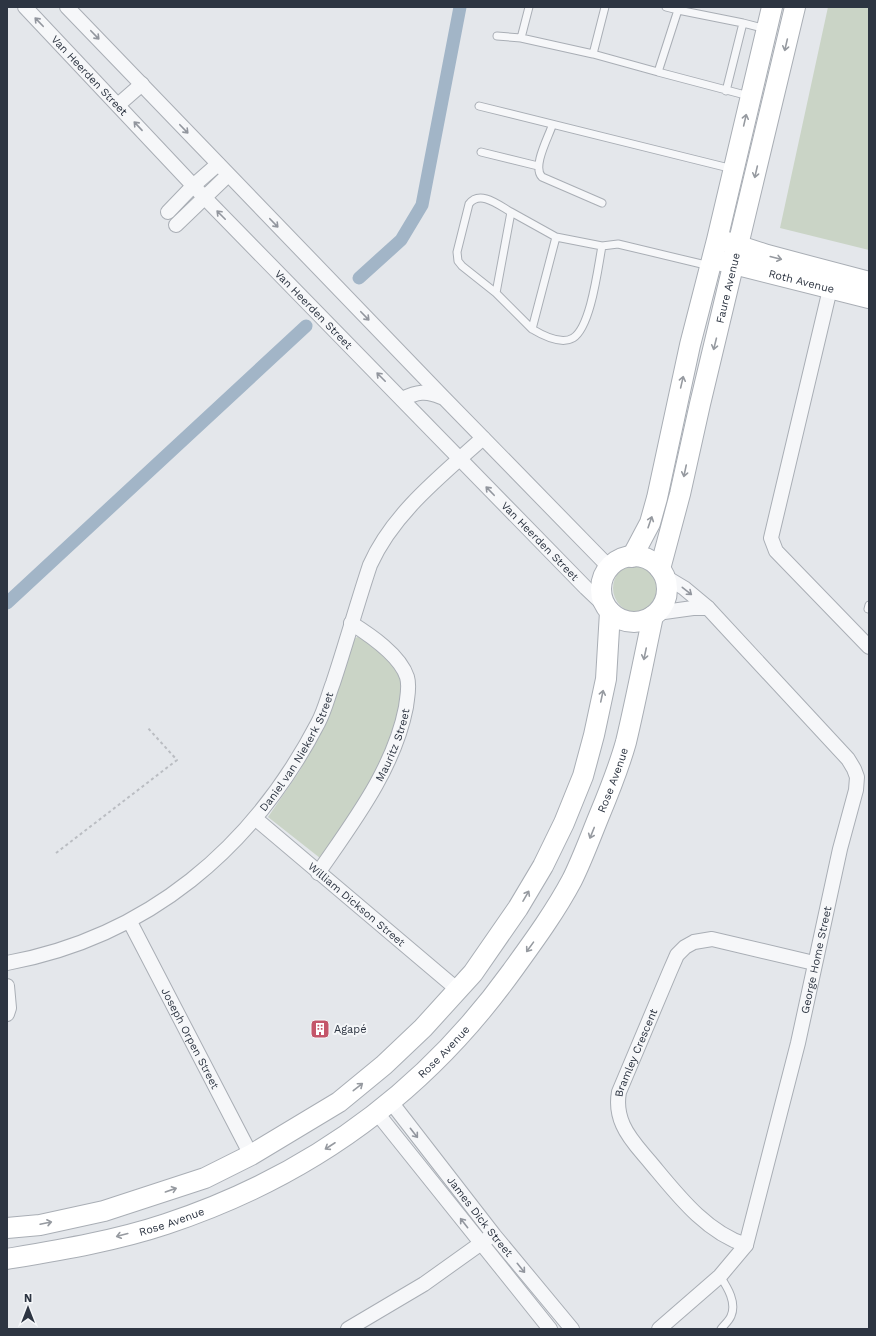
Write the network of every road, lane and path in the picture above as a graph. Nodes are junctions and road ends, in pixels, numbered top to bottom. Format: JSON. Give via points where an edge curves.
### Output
{"nodes":[{"id":1,"x":25,"y":7,"type":"edge"},
{"id":2,"x":68,"y":7,"type":"edge"},
{"id":3,"x":529,"y":7,"type":"edge"},
{"id":4,"x":605,"y":7,"type":"edge"},
{"id":5,"x":666,"y":7,"type":"edge"},
{"id":6,"x":772,"y":7,"type":"edge"},
{"id":7,"x":795,"y":7,"type":"edge"},
{"id":8,"x":678,"y":10,"type":"junction"},
{"id":9,"x":743,"y":23,"type":"junction"},
{"id":10,"x":766,"y":29,"type":"junction"},
{"id":11,"x":498,"y":36,"type":"dead end"},
{"id":12,"x":521,"y":38,"type":"junction"},
{"id":13,"x":593,"y":54,"type":"junction"},
{"id":14,"x":658,"y":72,"type":"junction"},
{"id":15,"x":142,"y":84,"type":"junction"},
{"id":16,"x":726,"y":91,"type":"junction"},
{"id":17,"x":750,"y":96,"type":"junction"},
{"id":18,"x":118,"y":105,"type":"junction"},
{"id":19,"x":479,"y":106,"type":"dead end"},
{"id":20,"x":552,"y":126,"type":"junction"},
{"id":21,"x":481,"y":152,"type":"dead end"},
{"id":22,"x":218,"y":164,"type":"junction"},
{"id":23,"x":538,"y":166,"type":"junction"},
{"id":24,"x":734,"y":169,"type":"junction"},
{"id":25,"x":228,"y":175,"type":"junction"},
{"id":26,"x":193,"y":186,"type":"junction"},
{"id":27,"x":204,"y":197,"type":"junction"},
{"id":28,"x":602,"y":203,"type":"dead end"},
{"id":29,"x":168,"y":212,"type":"dead end"},
{"id":30,"x":511,"y":212,"type":"junction"},
{"id":31,"x":176,"y":225,"type":"dead end"},
{"id":32,"x":556,"y":237,"type":"junction"},
{"id":33,"x":739,"y":245,"type":"junction"},
{"id":34,"x":602,"y":246,"type":"junction"},
{"id":35,"x":713,"y":255,"type":"junction"},
{"id":36,"x":734,"y":265,"type":"junction"},
{"id":37,"x":869,"y":282,"type":"edge"},
{"id":38,"x":830,"y":289,"type":"junction"},
{"id":39,"x":496,"y":293,"type":"junction"},
{"id":40,"x":869,"y":298,"type":"edge"},
{"id":41,"x":532,"y":329,"type":"junction"},
{"id":42,"x":443,"y":397,"type":"junction"},
{"id":43,"x":402,"y":399,"type":"junction"},
{"id":44,"x":677,"y":403,"type":"junction"},
{"id":45,"x":700,"y":404,"type":"junction"},
{"id":46,"x":483,"y":438,"type":"junction"},
{"id":47,"x":459,"y":459,"type":"junction"},
{"id":48,"x":632,"y":557,"type":"junction"},
{"id":49,"x":610,"y":568,"type":"junction"},
{"id":50,"x":662,"y":573,"type":"junction"},
{"id":51,"x":708,"y":608,"type":"junction"},
{"id":52,"x":609,"y":610,"type":"junction"},
{"id":53,"x":655,"y":614,"type":"junction"},
{"id":54,"x":351,"y":623,"type":"junction"},
{"id":55,"x":869,"y":648,"type":"edge"},
{"id":56,"x":147,"y":727,"type":"dead end"},
{"id":57,"x":256,"y":819,"type":"junction"},
{"id":58,"x":56,"y":853,"type":"dead end"},
{"id":59,"x":318,"y":873,"type":"junction"},
{"id":60,"x":130,"y":922,"type":"junction"},
{"id":61,"x":7,"y":963,"type":"edge"},
{"id":62,"x":814,"y":963,"type":"junction"},
{"id":63,"x":473,"y":973,"type":"junction"},
{"id":64,"x":7,"y":986,"type":"edge"},
{"id":65,"x":495,"y":995,"type":"junction"},
{"id":66,"x":452,"y":997,"type":"junction"},
{"id":67,"x":7,"y":1014,"type":"edge"},
{"id":68,"x":470,"y":1026,"type":"junction"},
{"id":69,"x":384,"y":1065,"type":"junction"},
{"id":70,"x":408,"y":1088,"type":"junction"},
{"id":71,"x":339,"y":1102,"type":"junction"},
{"id":72,"x":384,"y":1107,"type":"junction"},
{"id":73,"x":359,"y":1127,"type":"junction"},
{"id":74,"x":259,"y":1150,"type":"junction"},
{"id":75,"x":232,"y":1164,"type":"junction"},
{"id":76,"x":285,"y":1173,"type":"junction"},
{"id":77,"x":247,"y":1192,"type":"junction"},
{"id":78,"x":7,"y":1228,"type":"edge"},
{"id":79,"x":494,"y":1235,"type":"junction"},
{"id":80,"x":480,"y":1243,"type":"junction"},
{"id":81,"x":746,"y":1245,"type":"junction"},
{"id":82,"x":7,"y":1258,"type":"edge"},
{"id":83,"x":720,"y":1276,"type":"junction"},
{"id":84,"x":348,"y":1329,"type":"edge"},
{"id":85,"x":550,"y":1329,"type":"edge"},
{"id":86,"x":572,"y":1329,"type":"edge"},
{"id":87,"x":659,"y":1329,"type":"edge"},
{"id":88,"x":721,"y":1329,"type":"edge"}],
"edges":[{"from":18,"to":1,"type":"street","name":"Van Heerden Street","one_way":true},
{"from":2,"to":15,"type":"street","one_way":true},
{"from":3,"to":12,"type":"lane"},
{"from":4,"to":13,"type":"lane"},
{"from":5,"to":8,"type":"lane"},
{"from":6,"to":10,"type":"street","name":"Faure Avenue"},
{"from":7,"to":33,"type":"street","name":"Faure Avenue","one_way":true},
{"from":8,"to":9,"type":"lane"},
{"from":8,"to":14,"type":"lane"},
{"from":9,"to":10,"type":"lane"},
{"from":9,"to":16,"type":"lane"},
{"from":10,"to":17,"type":"street","name":"Faure Avenue"},
{"from":11,"to":12,"type":"lane"},
{"from":12,"to":13,"type":"lane"},
{"from":13,"to":14,"type":"lane"},
{"from":14,"to":16,"type":"lane"},
{"from":15,"to":18,"type":"street"},
{"from":15,"to":22,"type":"street","one_way":true},
{"from":16,"to":17,"type":"lane"},
{"from":24,"to":17,"type":"street","name":"Faure Avenue","one_way":true},
{"from":26,"to":18,"type":"street","name":"Van Heerden Street","one_way":true},
{"from":19,"to":20,"type":"lane"},
{"from":20,"to":23,"type":"lane"},
{"from":20,"to":24,"type":"lane"},
{"from":21,"to":23,"type":"lane"},
{"from":22,"to":25,"type":"street"},
{"from":22,"to":26,"type":"street"},
{"from":23,"to":28,"type":"lane","via":[[542,177]]},
{"from":24,"to":35,"type":"street","name":"Faure Avenue"},
{"from":25,"to":27,"type":"street"},
{"from":25,"to":42,"type":"street","one_way":true},
{"from":26,"to":27,"type":"street","name":"Van Heerden Street"},
{"from":26,"to":29,"type":"street"},
{"from":27,"to":31,"type":"street"},
{"from":43,"to":27,"type":"street","name":"Van Heerden Street","one_way":true},
{"from":30,"to":32,"type":"lane"},
{"from":30,"to":39,"type":"lane"},
{"from":30,"to":39,"type":"lane","via":[[486,199],[472,200],[457,252],[462,266]]},
{"from":32,"to":34,"type":"lane"},
{"from":32,"to":41,"type":"lane"},
{"from":33,"to":35,"type":"street","name":"Roth Avenue"},
{"from":33,"to":36,"type":"street","name":"Faure Avenue"},
{"from":33,"to":37,"type":"street","name":"Roth Avenue","one_way":true},
{"from":34,"to":35,"type":"lane","via":[[618,244]]},
{"from":34,"to":41,"type":"lane","via":[[589,310],[576,336],[563,340]]},
{"from":35,"to":36,"type":"street","name":"Roth Avenue"},
{"from":44,"to":35,"type":"street","name":"Faure Avenue","one_way":true},
{"from":36,"to":38,"type":"street","name":"Roth Avenue"},
{"from":36,"to":45,"type":"street","name":"Faure Avenue","one_way":true},
{"from":38,"to":40,"type":"street","name":"Roth Avenue"},
{"from":38,"to":55,"type":"street","via":[[771,538],[776,551]]},
{"from":39,"to":41,"type":"lane"},
{"from":42,"to":43,"type":"street","via":[[431,392],[416,393]]},
{"from":42,"to":46,"type":"street"},
{"from":43,"to":47,"type":"street","name":"Van Heerden Street"},
{"from":44,"to":45,"type":"street"},
{"from":48,"to":44,"type":"street","name":"Faure Avenue","one_way":true,"via":[[650,523]]},
{"from":45,"to":50,"type":"street","name":"Faure Avenue","one_way":true},
{"from":46,"to":47,"type":"street","name":"Daniel van Niekerk Street"},
{"from":46,"to":49,"type":"street"},
{"from":52,"to":47,"type":"street","name":"Van Heerden Street","one_way":true},
{"from":47,"to":54,"type":"street","name":"Daniel van Niekerk Street","via":[[405,512],[378,548]]},
{"from":48,"to":49,"type":"street","via":[[619,561]]},
{"from":48,"to":50,"type":"street","via":[[645,558]]},
{"from":49,"to":52,"type":"street","via":[[605,575],[602,592]]},
{"from":50,"to":51,"type":"street","name":"George Home Street","one_way":true},
{"from":50,"to":53,"type":"street","via":[[667,590],[666,596]]},
{"from":51,"to":53,"type":"street"},
{"from":51,"to":62,"type":"street","name":"George Home Street","via":[[848,759],[857,777]]},
{"from":52,"to":53,"type":"street","via":[[626,621],[645,620]]},
{"from":63,"to":52,"type":"street","one_way":true,"via":[[518,908],[543,866],[583,776],[606,679]]},
{"from":53,"to":65,"type":"street","name":"Rose Avenue","one_way":true,"via":[[625,744],[590,839],[572,880],[540,933]]},
{"from":54,"to":57,"type":"street","name":"Daniel van Niekerk Street","via":[[319,721],[295,763]]},
{"from":54,"to":59,"type":"street","name":"Mauritz Street","via":[[386,648],[402,667],[409,686],[402,726],[388,761],[361,809]]},
{"from":56,"to":58,"type":"path","via":[[177,760]]},
{"from":57,"to":59,"type":"street","name":"William Dickson Street"},
{"from":57,"to":60,"type":"street","name":"Daniel van Niekerk Street","via":[[205,870]]},
{"from":59,"to":66,"type":"street","name":"William Dickson Street"},
{"from":60,"to":61,"type":"street","name":"Daniel van Niekerk Street","via":[[67,947]]},
{"from":60,"to":74,"type":"street","name":"Joseph Orpen Street"},
{"from":62,"to":81,"type":"street","name":"George Home Street","via":[[798,1044]]},
{"from":62,"to":81,"type":"street","name":"Bramley Crescent","via":[[712,939],[694,942],[685,947],[677,955],[619,1092],[619,1112],[623,1125],[631,1139],[670,1186],[695,1212],[723,1235]]},
{"from":63,"to":65,"type":"street"},
{"from":63,"to":66,"type":"street"},
{"from":64,"to":67,"type":"street"},
{"from":65,"to":68,"type":"street","name":"Rose Avenue"},
{"from":66,"to":68,"type":"street"},
{"from":66,"to":69,"type":"street"},
{"from":68,"to":70,"type":"street","name":"Rose Avenue"},
{"from":69,"to":70,"type":"street"},
{"from":71,"to":69,"type":"street","one_way":true},
{"from":70,"to":72,"type":"street","name":"Rose Avenue"},
{"from":71,"to":73,"type":"street"},
{"from":71,"to":74,"type":"street"},
{"from":72,"to":73,"type":"street","name":"Rose Avenue"},
{"from":72,"to":79,"type":"street","name":"James Dick Street","one_way":true},
{"from":80,"to":72,"type":"street","name":"James Dick Street","one_way":true},
{"from":73,"to":76,"type":"street","name":"Rose Avenue","one_way":true},
{"from":74,"to":75,"type":"street"},
{"from":74,"to":76,"type":"street"},
{"from":75,"to":77,"type":"street"},
{"from":78,"to":75,"type":"street","one_way":true,"via":[[40,1225],[104,1211],[205,1178]]},
{"from":76,"to":77,"type":"street","name":"Rose Avenue"},
{"from":77,"to":82,"type":"street","name":"Rose Avenue","one_way":true,"via":[[165,1224],[95,1242]]},
{"from":79,"to":80,"type":"street"},
{"from":79,"to":86,"type":"street","name":"James Dick Street","one_way":true},
{"from":80,"to":84,"type":"street","via":[[424,1284]]},
{"from":80,"to":85,"type":"street","name":"James Dick Street"},
{"from":81,"to":83,"type":"street","name":"George Home Street"},
{"from":83,"to":87,"type":"street","name":"George Home Street"},
{"from":83,"to":88,"type":"lane","via":[[732,1303],[731,1316]]}]}
